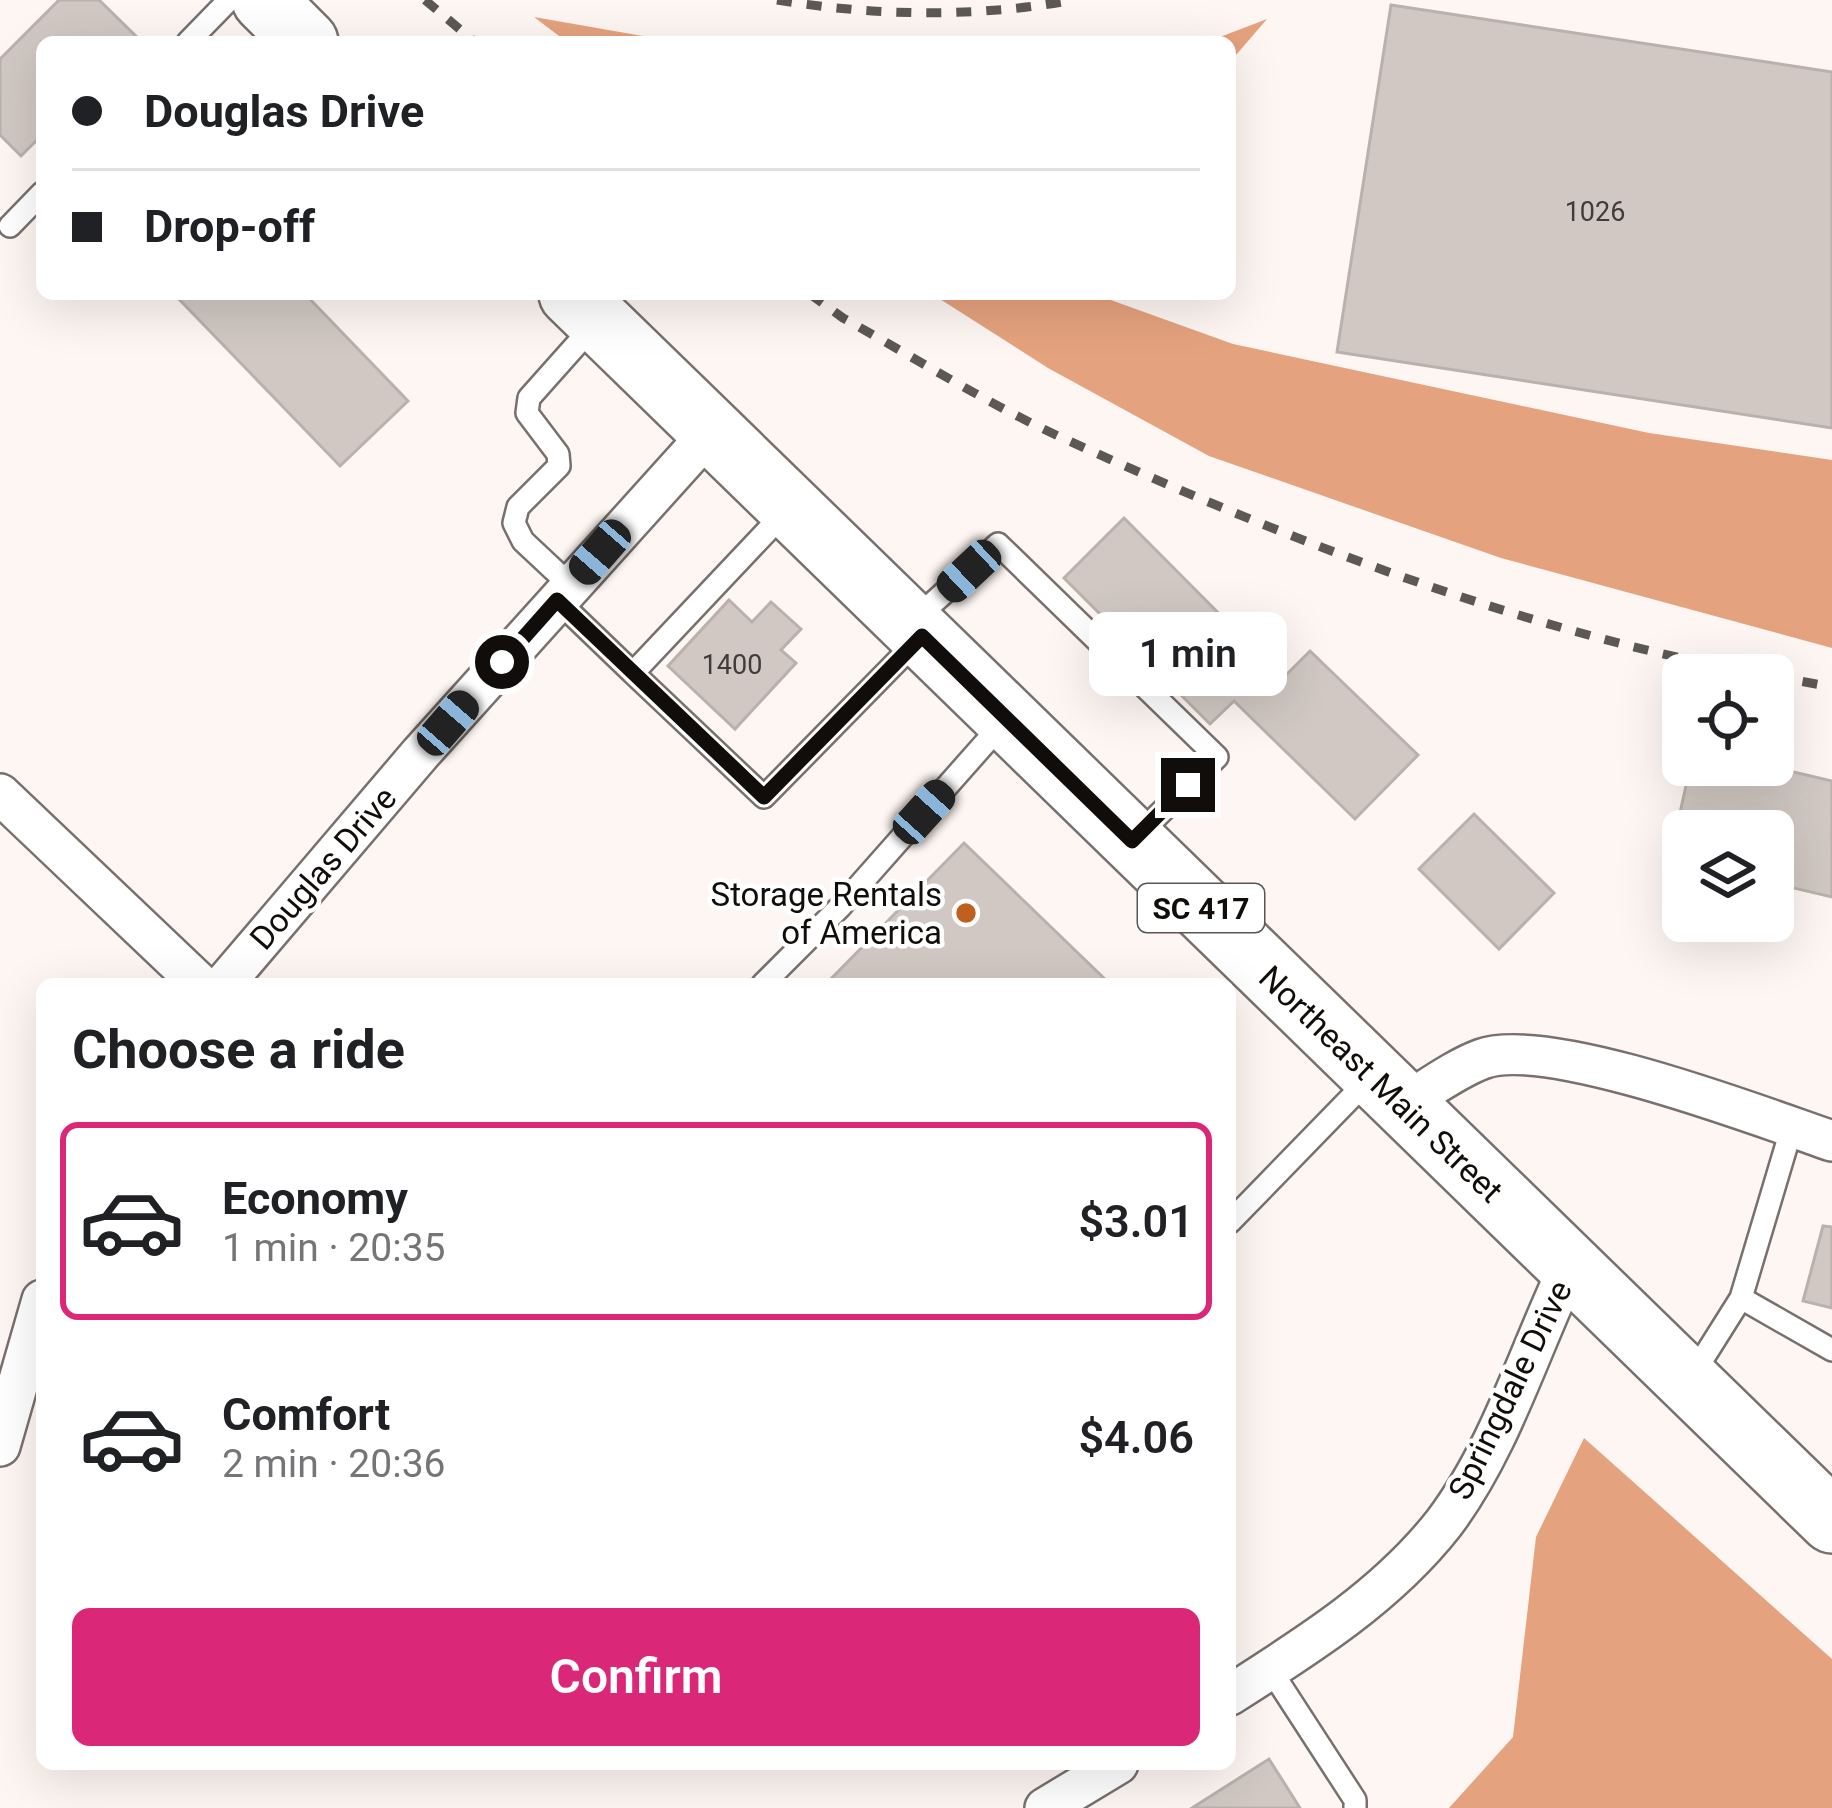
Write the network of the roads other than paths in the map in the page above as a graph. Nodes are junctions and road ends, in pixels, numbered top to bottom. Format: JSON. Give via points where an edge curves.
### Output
{"nodes":[{"id":1,"x":229,"y":0,"type":"edge"},
{"id":2,"x":264,"y":0,"type":"edge"},
{"id":3,"x":194,"y":36,"type":"edge"},
{"id":4,"x":300,"y":36,"type":"edge"},
{"id":5,"x":36,"y":200,"type":"edge"},
{"id":6,"x":10,"y":226,"type":"dead end"},
{"id":7,"x":585,"y":307,"type":"edge"},
{"id":8,"x":712,"y":430,"type":"junction"},
{"id":9,"x":790,"y":506,"type":"junction"},
{"id":10,"x":564,"y":592,"type":"junction"},
{"id":11,"x":916,"y":630,"type":"junction"},
{"id":12,"x":633,"y":673,"type":"junction"},
{"id":13,"x":1007,"y":719,"type":"junction"},
{"id":14,"x":0,"y":794,"type":"edge"},
{"id":15,"x":1132,"y":841,"type":"junction"},
{"id":16,"x":194,"y":978,"type":"edge"},
{"id":17,"x":229,"y":978,"type":"edge"},
{"id":18,"x":769,"y":978,"type":"edge"},
{"id":19,"x":1387,"y":1090,"type":"junction"},
{"id":20,"x":1792,"y":1127,"type":"junction"},
{"id":21,"x":1832,"y":1141,"type":"edge"},
{"id":22,"x":1236,"y":1217,"type":"edge"},
{"id":23,"x":1569,"y":1267,"type":"junction"},
{"id":24,"x":1741,"y":1298,"type":"junction"},
{"id":25,"x":36,"y":1321,"type":"edge"},
{"id":26,"x":1832,"y":1350,"type":"edge"},
{"id":27,"x":1688,"y":1382,"type":"junction"},
{"id":28,"x":0,"y":1446,"type":"edge"},
{"id":29,"x":1832,"y":1521,"type":"edge"},
{"id":30,"x":1270,"y":1669,"type":"junction"},
{"id":31,"x":1236,"y":1691,"type":"edge"},
{"id":32,"x":1108,"y":1770,"type":"edge"},
{"id":33,"x":1045,"y":1808,"type":"edge"},
{"id":34,"x":1355,"y":1808,"type":"edge"}],
"edges":[{"from":1,"to":3,"type":"lane"},
{"from":2,"to":4,"type":"main road"},
{"from":5,"to":6,"type":"lane"},
{"from":7,"to":8,"type":"main road","name":"Northeast Main Street","number":"SC 417"},
{"from":7,"to":10,"type":"lane","via":[[529,398],[527,413],[559,466],[518,507],[514,523]]},
{"from":8,"to":9,"type":"main road","name":"Northeast Main Street","number":"SC 417"},
{"from":8,"to":10,"type":"street","name":"Douglas Drive"},
{"from":9,"to":11,"type":"main road","name":"Northeast Main Street","number":"SC 417"},
{"from":9,"to":12,"type":"lane"},
{"from":10,"to":12,"type":"lane"},
{"from":10,"to":17,"type":"street","name":"Douglas Drive"},
{"from":11,"to":12,"type":"lane","via":[[764,797]]},
{"from":11,"to":13,"type":"main road","name":"Northeast Main Street","number":"SC 417"},
{"from":11,"to":15,"type":"lane","via":[[998,544],[1200,740],[1217,757]]},
{"from":13,"to":15,"type":"main road","name":"Northeast Main Street","number":"SC 417"},
{"from":13,"to":18,"type":"lane"},
{"from":14,"to":16,"type":"street"},
{"from":15,"to":19,"type":"main road","name":"Northeast Main Street","number":"SC 417"},
{"from":19,"to":20,"type":"street","via":[[1517,1054]]},
{"from":19,"to":22,"type":"lane"},
{"from":19,"to":23,"type":"main road","name":"Northeast Main Street","number":"SC 417"},
{"from":20,"to":21,"type":"street"},
{"from":20,"to":24,"type":"lane"},
{"from":23,"to":27,"type":"main road","name":"Northeast Main Street","number":"SC 417"},
{"from":23,"to":30,"type":"street","name":"Springdale Drive","via":[[1447,1519],[1369,1600]]},
{"from":24,"to":26,"type":"lane"},
{"from":24,"to":27,"type":"lane"},
{"from":25,"to":28,"type":"street"},
{"from":27,"to":29,"type":"main road","name":"Northeast Main Street","number":"SC 417"},
{"from":30,"to":31,"type":"street","name":"Springdale Drive"},
{"from":30,"to":34,"type":"lane"},
{"from":32,"to":33,"type":"street"}]}
